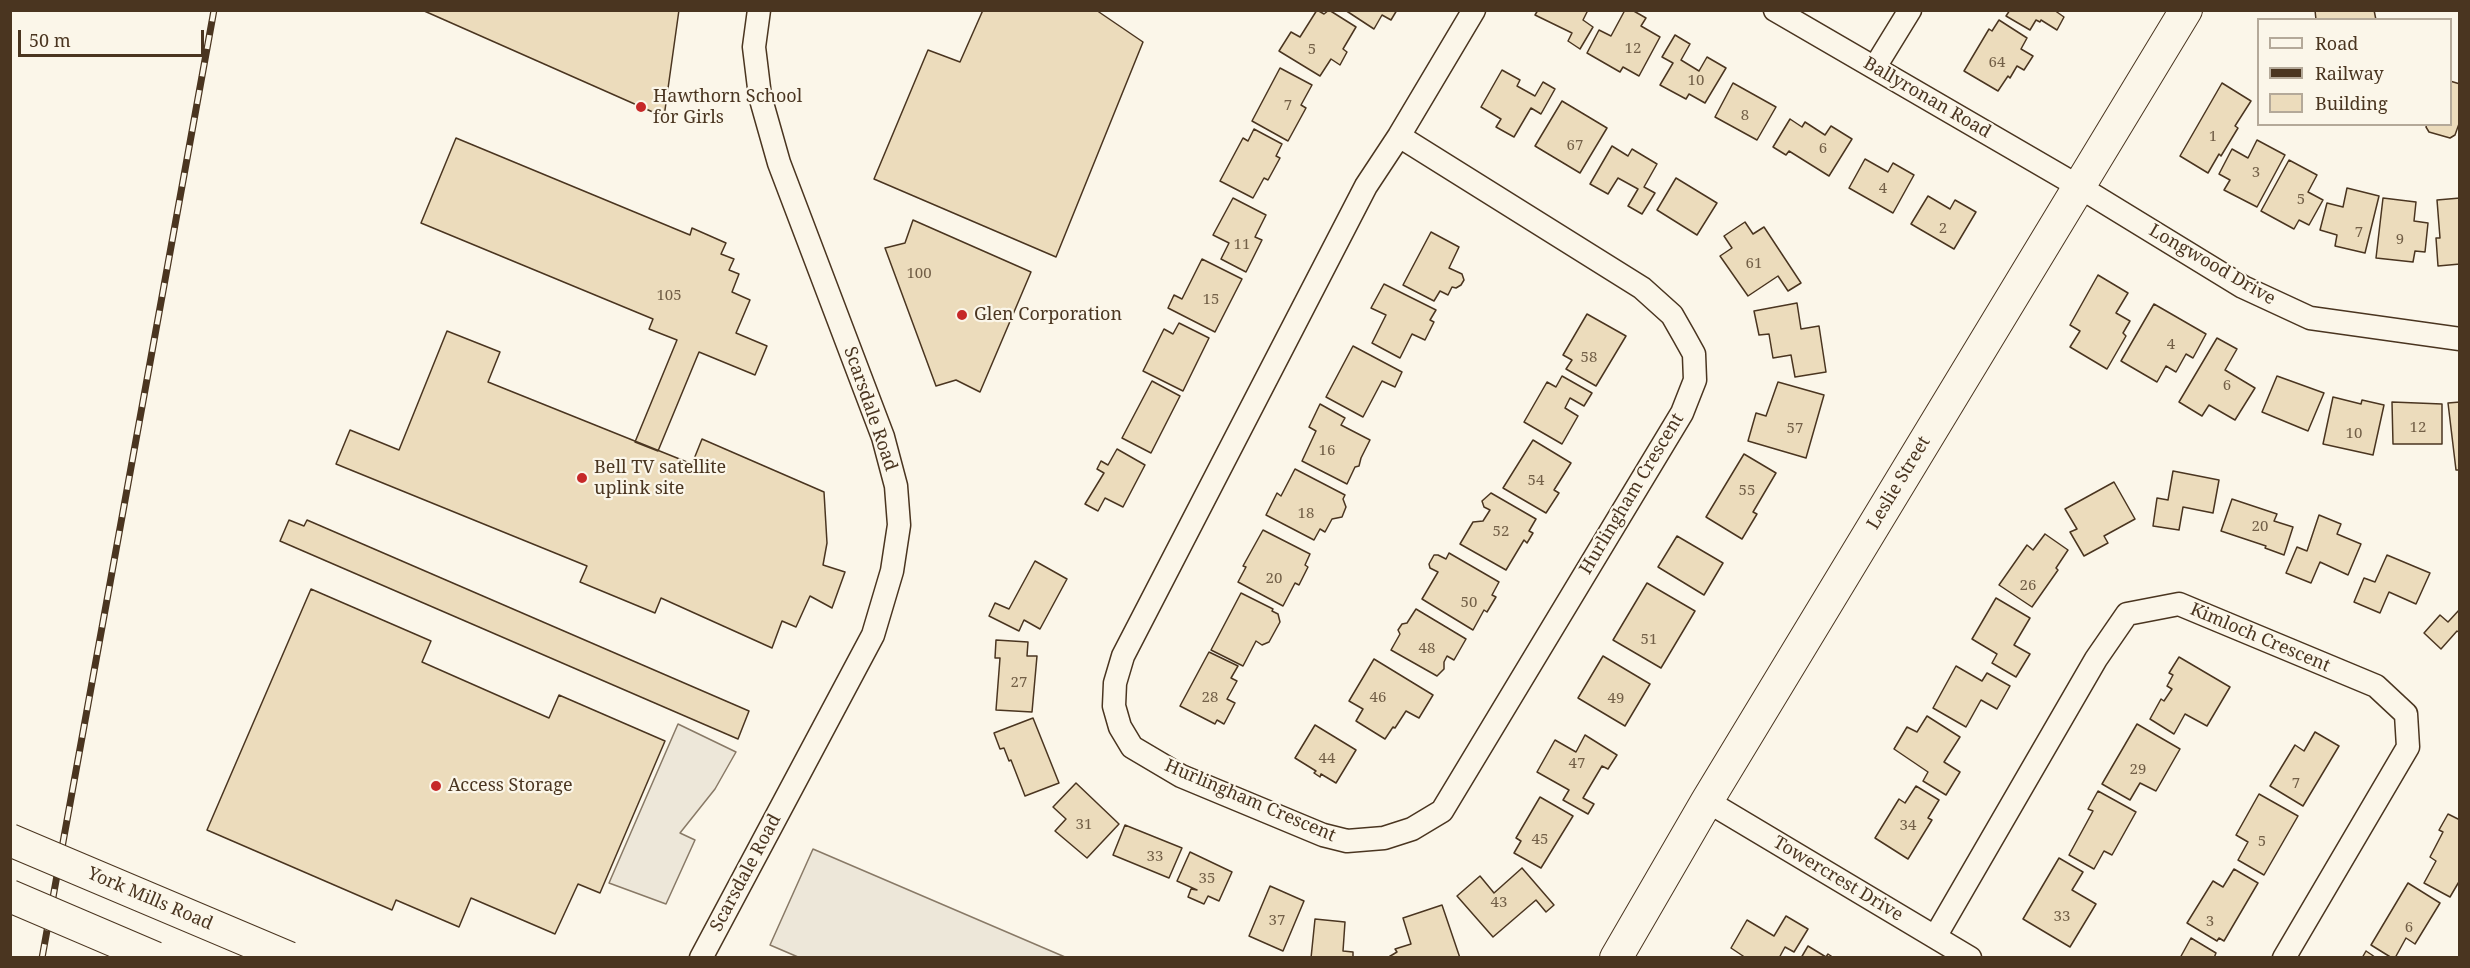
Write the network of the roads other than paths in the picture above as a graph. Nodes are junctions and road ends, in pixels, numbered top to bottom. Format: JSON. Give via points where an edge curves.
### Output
{"nodes":[{"id":1,"x":759,"y":10,"type":"edge"},
{"id":2,"x":1473,"y":10,"type":"edge"},
{"id":3,"x":1775,"y":10,"type":"edge"},
{"id":4,"x":1910,"y":10,"type":"edge"},
{"id":5,"x":2186,"y":10,"type":"edge"},
{"id":6,"x":1875,"y":67,"type":"junction"},
{"id":7,"x":1399,"y":136,"type":"junction"},
{"id":8,"x":2078,"y":186,"type":"junction"},
{"id":9,"x":2460,"y":339,"type":"edge"},
{"id":10,"x":1707,"y":801,"type":"junction"},
{"id":11,"x":10,"y":840,"type":"edge"},
{"id":12,"x":10,"y":896,"type":"edge"},
{"id":13,"x":1935,"y":937,"type":"junction"},
{"id":14,"x":156,"y":957,"type":"edge"},
{"id":15,"x":289,"y":957,"type":"edge"},
{"id":16,"x":701,"y":957,"type":"edge"},
{"id":17,"x":1616,"y":957,"type":"edge"},
{"id":18,"x":1970,"y":957,"type":"edge"},
{"id":19,"x":2284,"y":957,"type":"edge"}],
"edges":[{"from":1,"to":16,"type":"street","name":"Scarsdale Road","via":[[754,53],[762,106],[803,229],[882,434],[895,482],[899,525],[890,580],[874,633]]},
{"from":2,"to":7,"type":"street","name":"Hurlingham Crescent"},
{"from":3,"to":6,"type":"street","name":"Ballyronan Road"},
{"from":4,"to":6,"type":"street"},
{"from":5,"to":8,"type":"main road","name":"Leslie Street"},
{"from":6,"to":8,"type":"street","name":"Ballyronan Road"},
{"from":7,"to":7,"type":"street","name":"Hurlingham Crescent","via":[[1366,186],[1123,656],[1114,683],[1114,706],[1132,747],[1181,776],[1323,835],[1347,841],[1384,838],[1412,829],[1442,811],[1682,412],[1695,380],[1694,354],[1672,315],[1642,288]]},
{"from":8,"to":9,"type":"street","name":"Longwood Drive","via":[[2243,287],[2310,318]]},
{"from":8,"to":10,"type":"main road","name":"Leslie Street"},
{"from":10,"to":13,"type":"street","name":"Towercrest Drive"},
{"from":10,"to":17,"type":"main road","name":"Leslie Street"},
{"from":11,"to":15,"type":"main road","name":"York Mills Road","bridge":true},
{"from":12,"to":14,"type":"main road","bridge":true},
{"from":13,"to":18,"type":"street","name":"Towercrest Drive"},
{"from":13,"to":19,"type":"street","name":"Kimloch Crescent","via":[[2096,659],[2127,614],[2179,604],[2376,686],[2406,714],[2408,747]]}]}
